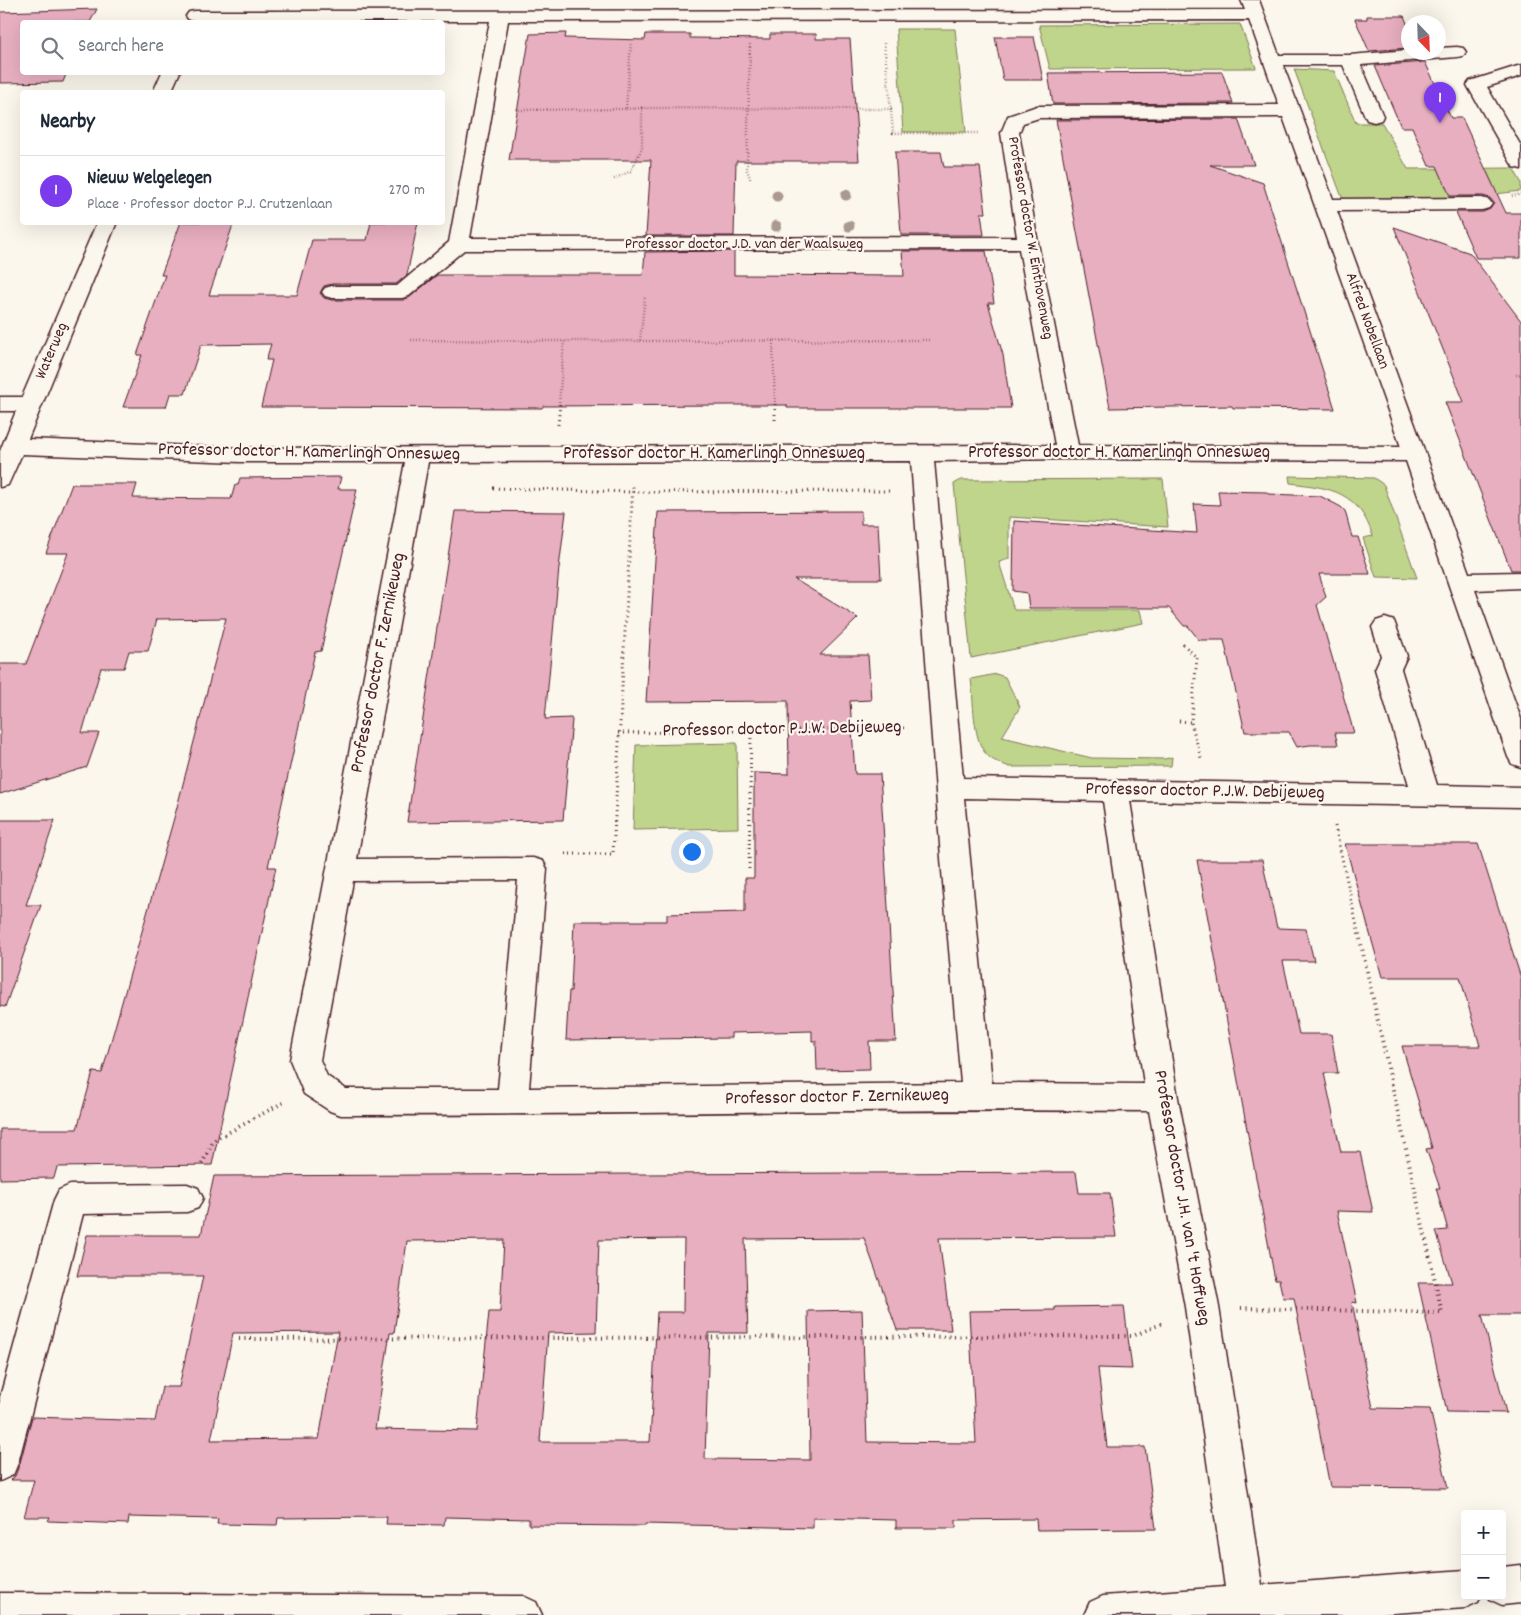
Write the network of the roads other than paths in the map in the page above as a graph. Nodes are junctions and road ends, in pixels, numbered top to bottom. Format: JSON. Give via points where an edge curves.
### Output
{"nodes":[{"id":1,"x":202,"y":0,"type":"edge"},
{"id":2,"x":1253,"y":7,"type":"edge"},
{"id":3,"x":993,"y":8,"type":"edge"},
{"id":4,"x":500,"y":16,"type":"junction"},
{"id":5,"x":194,"y":19,"type":"edge"},
{"id":6,"x":1457,"y":52,"type":"dead end"},
{"id":7,"x":1272,"y":60,"type":"junction"},
{"id":8,"x":1350,"y":60,"type":"junction"},
{"id":9,"x":1521,"y":70,"type":"edge"},
{"id":10,"x":170,"y":75,"type":"edge"},
{"id":11,"x":163,"y":90,"type":"edge"},
{"id":12,"x":1290,"y":111,"type":"junction"},
{"id":13,"x":1374,"y":116,"type":"dead end"},
{"id":14,"x":1521,"y":163,"type":"edge"},
{"id":15,"x":1482,"y":204,"type":"dead end"},
{"id":16,"x":1325,"y":205,"type":"junction"},
{"id":17,"x":106,"y":225,"type":"edge"},
{"id":18,"x":1028,"y":243,"type":"junction"},
{"id":19,"x":459,"y":244,"type":"junction"},
{"id":20,"x":332,"y":292,"type":"dead end"},
{"id":21,"x":0,"y":404,"type":"edge"},
{"id":22,"x":31,"y":404,"type":"junction"},
{"id":23,"x":14,"y":446,"type":"junction"},
{"id":24,"x":1068,"y":452,"type":"junction"},
{"id":25,"x":922,"y":454,"type":"junction"},
{"id":26,"x":1414,"y":454,"type":"junction"},
{"id":27,"x":418,"y":455,"type":"junction"},
{"id":28,"x":0,"y":480,"type":"edge"},
{"id":29,"x":1521,"y":580,"type":"edge"},
{"id":30,"x":1461,"y":582,"type":"junction"},
{"id":31,"x":1385,"y":627,"type":"dead end"},
{"id":32,"x":1521,"y":757,"type":"edge"},
{"id":33,"x":950,"y":788,"type":"junction"},
{"id":34,"x":1115,"y":792,"type":"junction"},
{"id":35,"x":1426,"y":796,"type":"junction"},
{"id":36,"x":1521,"y":798,"type":"edge"},
{"id":37,"x":340,"y":870,"type":"junction"},
{"id":38,"x":978,"y":1096,"type":"junction"},
{"id":39,"x":1162,"y":1098,"type":"junction"},
{"id":40,"x":512,"y":1102,"type":"junction"},
{"id":41,"x":186,"y":1198,"type":"road end"},
{"id":42,"x":0,"y":1463,"type":"edge"},
{"id":43,"x":1521,"y":1584,"type":"edge"},
{"id":44,"x":1506,"y":1586,"type":"edge"},
{"id":45,"x":1461,"y":1588,"type":"edge"},
{"id":46,"x":1246,"y":1605,"type":"junction"},
{"id":47,"x":0,"y":1612,"type":"edge"},
{"id":48,"x":523,"y":1615,"type":"edge"},
{"id":49,"x":1103,"y":1615,"type":"edge"}],
"edges":[{"from":1,"to":5,"type":"street"},
{"from":2,"to":3,"type":"street"},
{"from":2,"to":7,"type":"street","name":"Alfred Nobellaan"},
{"from":3,"to":4,"type":"street","via":[[881,16]]},
{"from":4,"to":5,"type":"street"},
{"from":4,"to":19,"type":"street"},
{"from":6,"to":8,"type":"street"},
{"from":7,"to":8,"type":"street"},
{"from":7,"to":12,"type":"street","name":"Alfred Nobellaan"},
{"from":8,"to":13,"type":"street"},
{"from":9,"to":14,"type":"street","via":[[1476,85]]},
{"from":10,"to":11,"type":"street"},
{"from":12,"to":16,"type":"street","name":"Alfred Nobellaan"},
{"from":12,"to":18,"type":"street","name":"Professor doctor W. Einthovenweg","via":[[1037,112],[1015,120],[1010,133]]},
{"from":15,"to":16,"type":"street"},
{"from":16,"to":26,"type":"street","name":"Alfred Nobellaan"},
{"from":17,"to":22,"type":"street","name":"Waterweg"},
{"from":18,"to":19,"type":"street","name":"Professor doctor J.D. van der Waalsweg"},
{"from":18,"to":24,"type":"street","name":"Professor doctor W. Einthovenweg"},
{"from":19,"to":20,"type":"street","via":[[402,292]]},
{"from":21,"to":22,"type":"street"},
{"from":22,"to":23,"type":"street","name":"Waterweg"},
{"from":23,"to":27,"type":"street","name":"Professor doctor H. Kamerlingh Onnesweg","via":[[240,455]]},
{"from":23,"to":28,"type":"street","name":"Waterweg"},
{"from":24,"to":25,"type":"street","name":"Professor doctor H. Kamerlingh Onnesweg"},
{"from":24,"to":26,"type":"street","name":"Professor doctor H. Kamerlingh Onnesweg"},
{"from":25,"to":27,"type":"street","name":"Professor doctor H. Kamerlingh Onnesweg"},
{"from":25,"to":33,"type":"street"},
{"from":26,"to":30,"type":"street","name":"Alfred Nobellaan"},
{"from":27,"to":37,"type":"street","name":"Professor doctor F. Zernikeweg"},
{"from":29,"to":30,"type":"street"},
{"from":30,"to":32,"type":"street","name":"Alfred Nobellaan"},
{"from":31,"to":35,"type":"street","via":[[1394,656],[1388,669]]},
{"from":33,"to":34,"type":"street","name":"Professor doctor P.J.W. Debijeweg"},
{"from":33,"to":38,"type":"street"},
{"from":34,"to":35,"type":"street","name":"Professor doctor P.J.W. Debijeweg"},
{"from":34,"to":39,"type":"street","name":"Professor doctor J.H. van 't Hoffweg"},
{"from":35,"to":36,"type":"street","name":"Professor doctor P.J.W. Debijeweg"},
{"from":37,"to":40,"type":"street","name":"Professor doctor F. Zernikeweg","via":[[305,1060],[315,1085],[341,1102]]},
{"from":37,"to":40,"type":"street","via":[[533,869]]},
{"from":38,"to":39,"type":"street","name":"Professor doctor F. Zernikeweg"},
{"from":38,"to":40,"type":"street","name":"Professor doctor F. Zernikeweg"},
{"from":39,"to":46,"type":"street","name":"Professor doctor J.H. van 't Hoffweg","via":[[1202,1308]]},
{"from":41,"to":42,"type":"street","via":[[70,1200]]},
{"from":43,"to":44,"type":"street"},
{"from":45,"to":46,"type":"street"},
{"from":46,"to":49,"type":"street"},
{"from":47,"to":48,"type":"street"}]}
